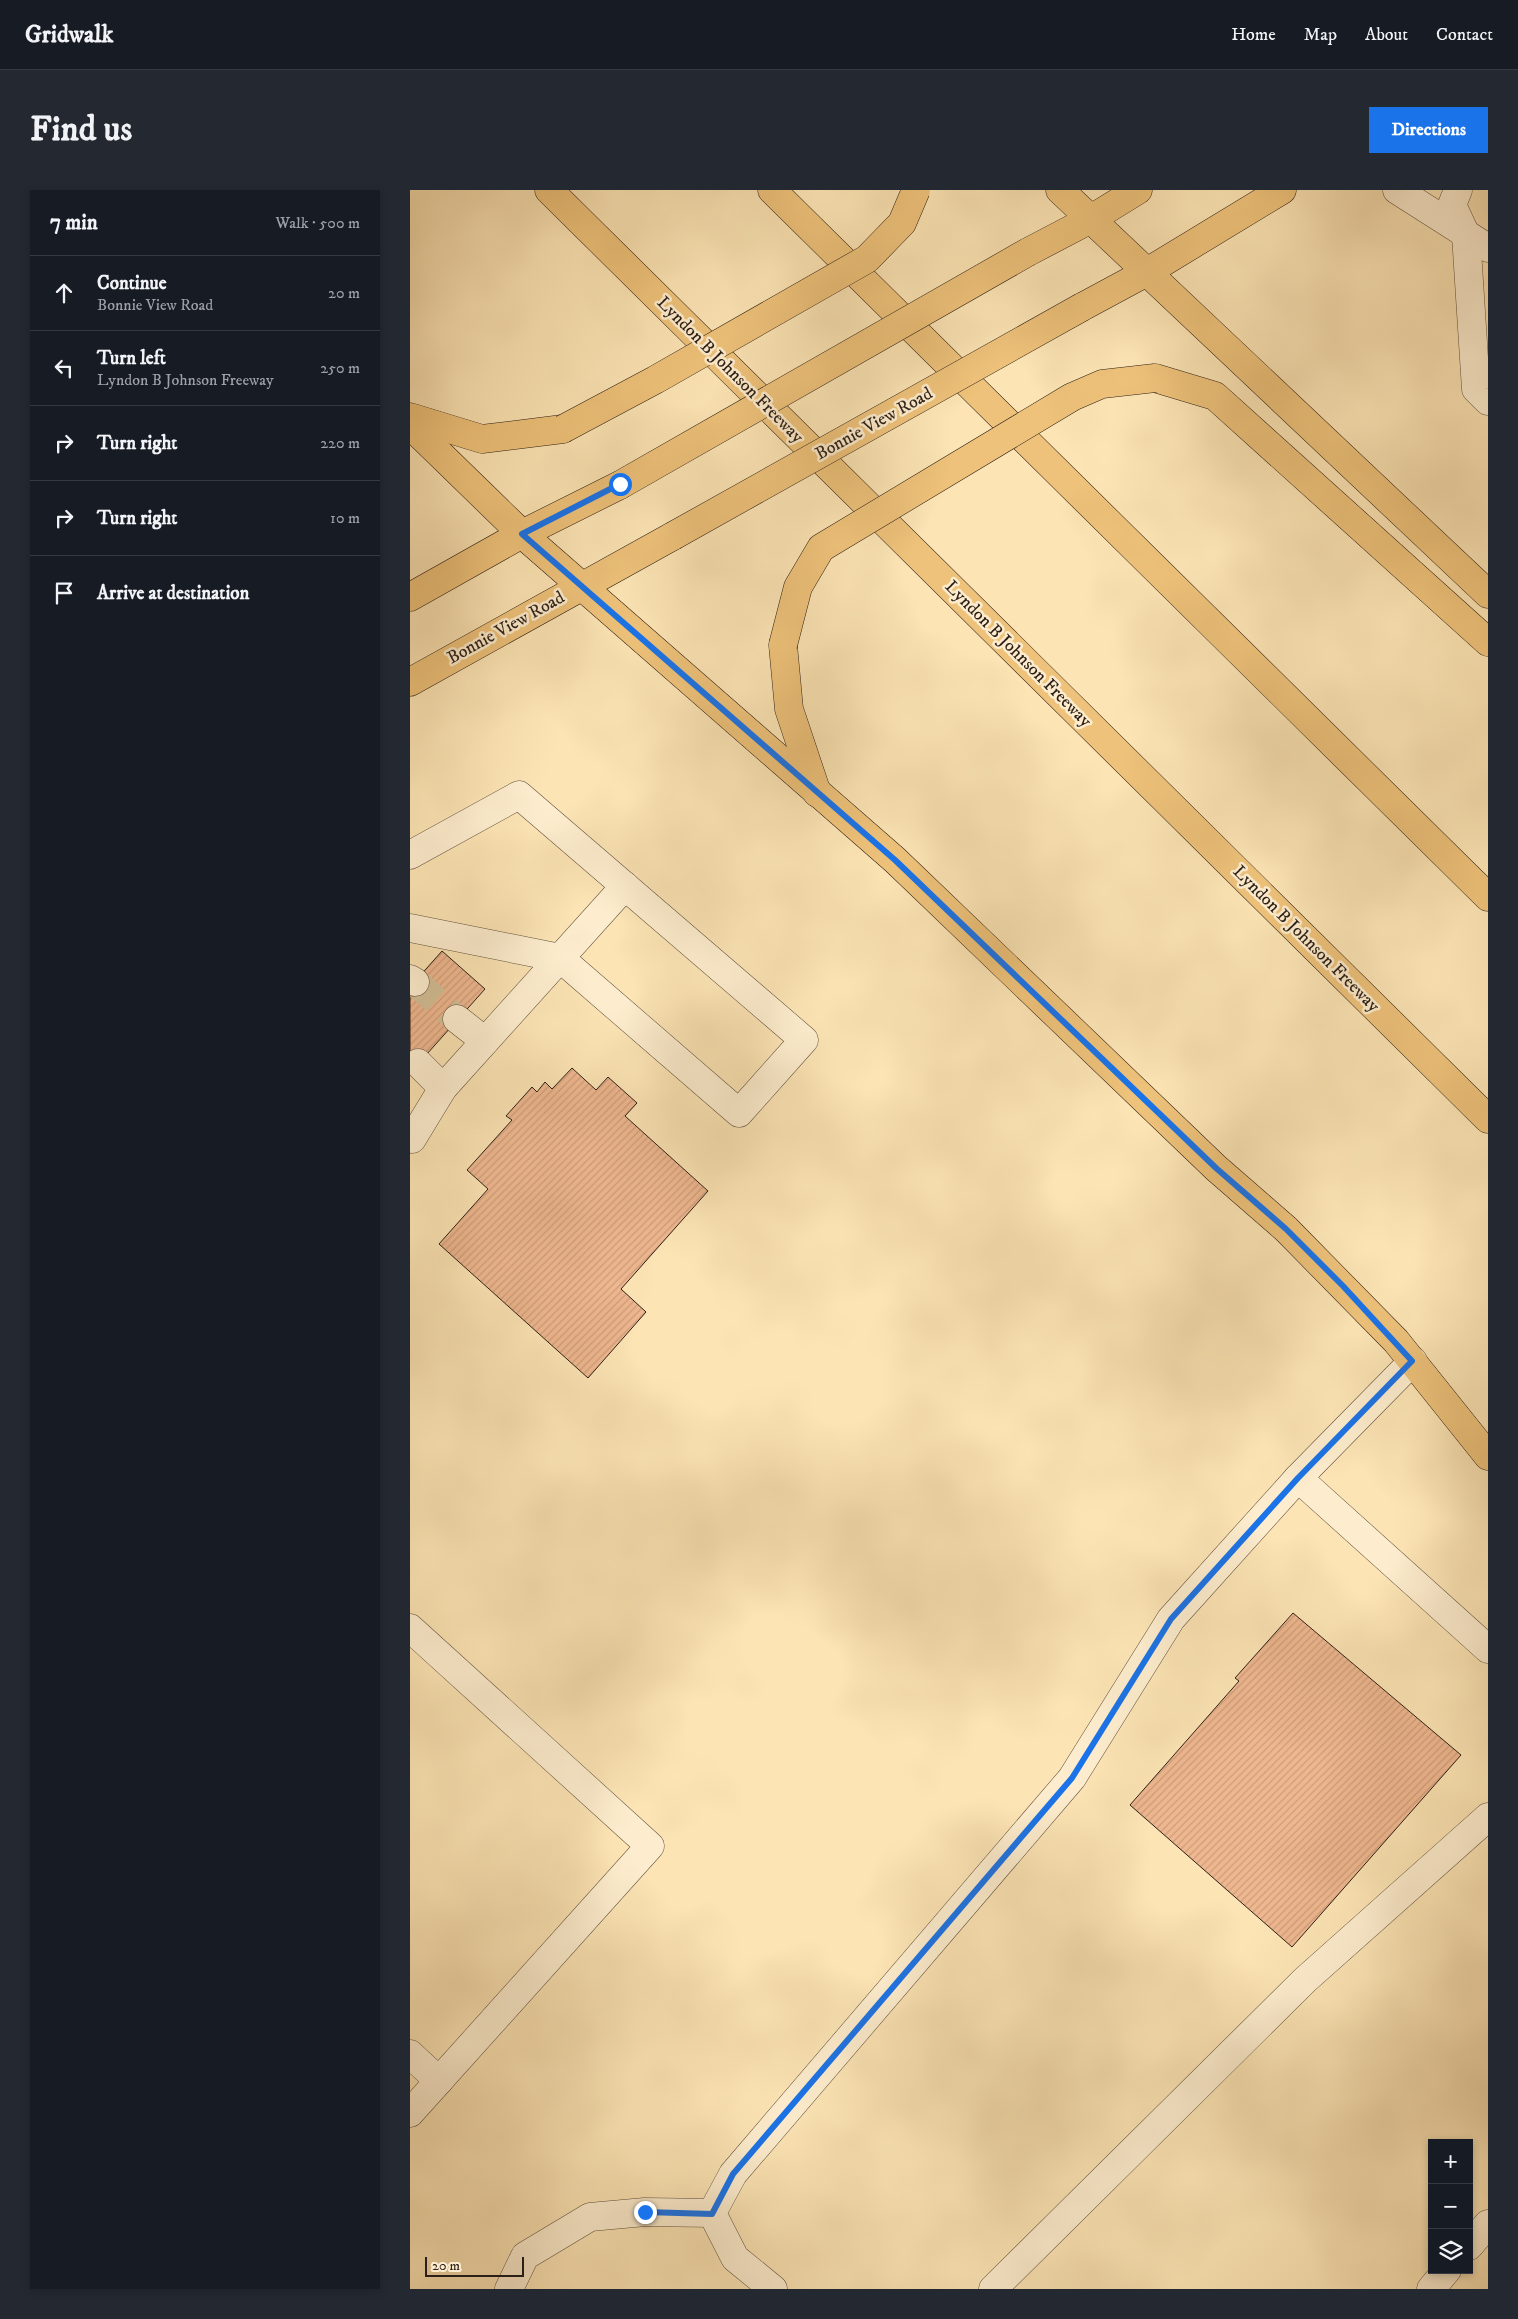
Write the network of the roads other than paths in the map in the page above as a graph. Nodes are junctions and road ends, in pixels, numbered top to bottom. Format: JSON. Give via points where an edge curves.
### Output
{"nodes":[{"id":1,"x":548,"y":190,"type":"edge"},
{"id":2,"x":772,"y":190,"type":"edge"},
{"id":3,"x":916,"y":190,"type":"edge"},
{"id":4,"x":1060,"y":190,"type":"edge"},
{"id":5,"x":1138,"y":190,"type":"edge"},
{"id":6,"x":1282,"y":190,"type":"edge"},
{"id":7,"x":1397,"y":190,"type":"edge"},
{"id":8,"x":1458,"y":190,"type":"edge"},
{"id":9,"x":1091,"y":219,"type":"junction"},
{"id":10,"x":1477,"y":241,"type":"edge"},
{"id":11,"x":1147,"y":272,"type":"junction"},
{"id":12,"x":1480,"y":325,"type":"edge"},
{"id":13,"x":1488,"y":402,"type":"edge"},
{"id":14,"x":410,"y":417,"type":"edge"},
{"id":15,"x":410,"y":425,"type":"edge"},
{"id":16,"x":522,"y":534,"type":"junction"},
{"id":17,"x":583,"y":585,"type":"junction"},
{"id":18,"x":1488,"y":594,"type":"edge"},
{"id":19,"x":410,"y":597,"type":"edge"},
{"id":20,"x":1488,"y":642,"type":"edge"},
{"id":21,"x":410,"y":682,"type":"edge"},
{"id":22,"x":818,"y":795,"type":"junction"},
{"id":23,"x":410,"y":855,"type":"edge"},
{"id":24,"x":626,"y":886,"type":"junction"},
{"id":25,"x":1488,"y":898,"type":"edge"},
{"id":26,"x":410,"y":928,"type":"edge"},
{"id":27,"x":560,"y":958,"type":"junction"},
{"id":28,"x":457,"y":1019,"type":"tunnel mouth"},
{"id":29,"x":485,"y":1041,"type":"junction"},
{"id":30,"x":418,"y":1064,"type":"dead end"},
{"id":31,"x":443,"y":1088,"type":"junction"},
{"id":32,"x":1488,"y":1119,"type":"edge"},
{"id":33,"x":410,"y":1137,"type":"edge"},
{"id":34,"x":1412,"y":1361,"type":"junction"},
{"id":35,"x":1488,"y":1456,"type":"edge"},
{"id":36,"x":1298,"y":1478,"type":"junction"},
{"id":37,"x":410,"y":1628,"type":"edge"},
{"id":38,"x":1488,"y":1649,"type":"edge"},
{"id":39,"x":1488,"y":1817,"type":"edge"},
{"id":40,"x":410,"y":2054,"type":"edge"},
{"id":41,"x":439,"y":2081,"type":"junction"},
{"id":42,"x":410,"y":2113,"type":"edge"},
{"id":43,"x":712,"y":2214,"type":"junction"},
{"id":44,"x":1488,"y":2224,"type":"edge"},
{"id":45,"x":1473,"y":2241,"type":"edge"},
{"id":46,"x":1444,"y":2274,"type":"edge"},
{"id":47,"x":509,"y":2289,"type":"edge"},
{"id":48,"x":773,"y":2289,"type":"edge"},
{"id":49,"x":992,"y":2289,"type":"edge"},
{"id":50,"x":1431,"y":2289,"type":"edge"}],
"edges":[{"from":1,"to":32,"type":"main road","name":"Lyndon B Johnson Freeway"},
{"from":2,"to":25,"type":"main road"},
{"from":3,"to":14,"type":"main road","bridge":true,"via":[[902,222],[867,259],[563,429],[482,439]]},
{"from":4,"to":9,"type":"main road"},
{"from":5,"to":9,"type":"main road"},
{"from":6,"to":11,"type":"main road","name":"Bonnie View Road"},
{"from":7,"to":10,"type":"lane"},
{"from":8,"to":10,"type":"lane","via":[[1452,205]]},
{"from":9,"to":11,"type":"main road"},
{"from":9,"to":16,"type":"main road","bridge":true,"via":[[620,484]]},
{"from":10,"to":12,"type":"lane"},
{"from":11,"to":17,"type":"main road","name":"Bonnie View Road","bridge":true},
{"from":11,"to":18,"type":"main road"},
{"from":12,"to":13,"type":"lane","via":[[1476,389]]},
{"from":15,"to":16,"type":"main road"},
{"from":16,"to":17,"type":"main road"},
{"from":16,"to":19,"type":"main road"},
{"from":17,"to":21,"type":"main road","name":"Bonnie View Road"},
{"from":17,"to":22,"type":"main road"},
{"from":20,"to":22,"type":"main road","bridge":true,"via":[[1215,396],[1155,378],[1102,384],[1072,397],[821,548],[798,587],[783,645],[789,709]]},
{"from":22,"to":34,"type":"main road","via":[[895,860],[1216,1168],[1286,1229]]},
{"from":23,"to":24,"type":"lane","via":[[519,795]]},
{"from":24,"to":27,"type":"lane"},
{"from":24,"to":27,"type":"lane","via":[[804,1040],[740,1113]]},
{"from":26,"to":27,"type":"lane"},
{"from":27,"to":29,"type":"lane"},
{"from":28,"to":29,"type":"lane"},
{"from":29,"to":31,"type":"lane"},
{"from":30,"to":31,"type":"lane"},
{"from":31,"to":33,"type":"lane","via":[[412,1139]]},
{"from":34,"to":35,"type":"main road"},
{"from":34,"to":36,"type":"lane"},
{"from":36,"to":38,"type":"lane"},
{"from":36,"to":43,"type":"lane","via":[[1171,1619],[1072,1778],[733,2174]]},
{"from":37,"to":41,"type":"lane","via":[[650,1846]]},
{"from":39,"to":49,"type":"lane","via":[[1305,1980]]},
{"from":40,"to":41,"type":"lane"},
{"from":41,"to":42,"type":"lane"},
{"from":43,"to":47,"type":"lane","via":[[645,2212],[590,2217],[525,2256]]},
{"from":43,"to":48,"type":"lane","via":[[735,2258]]},
{"from":44,"to":45,"type":"lane"},
{"from":46,"to":50,"type":"lane"}]}
